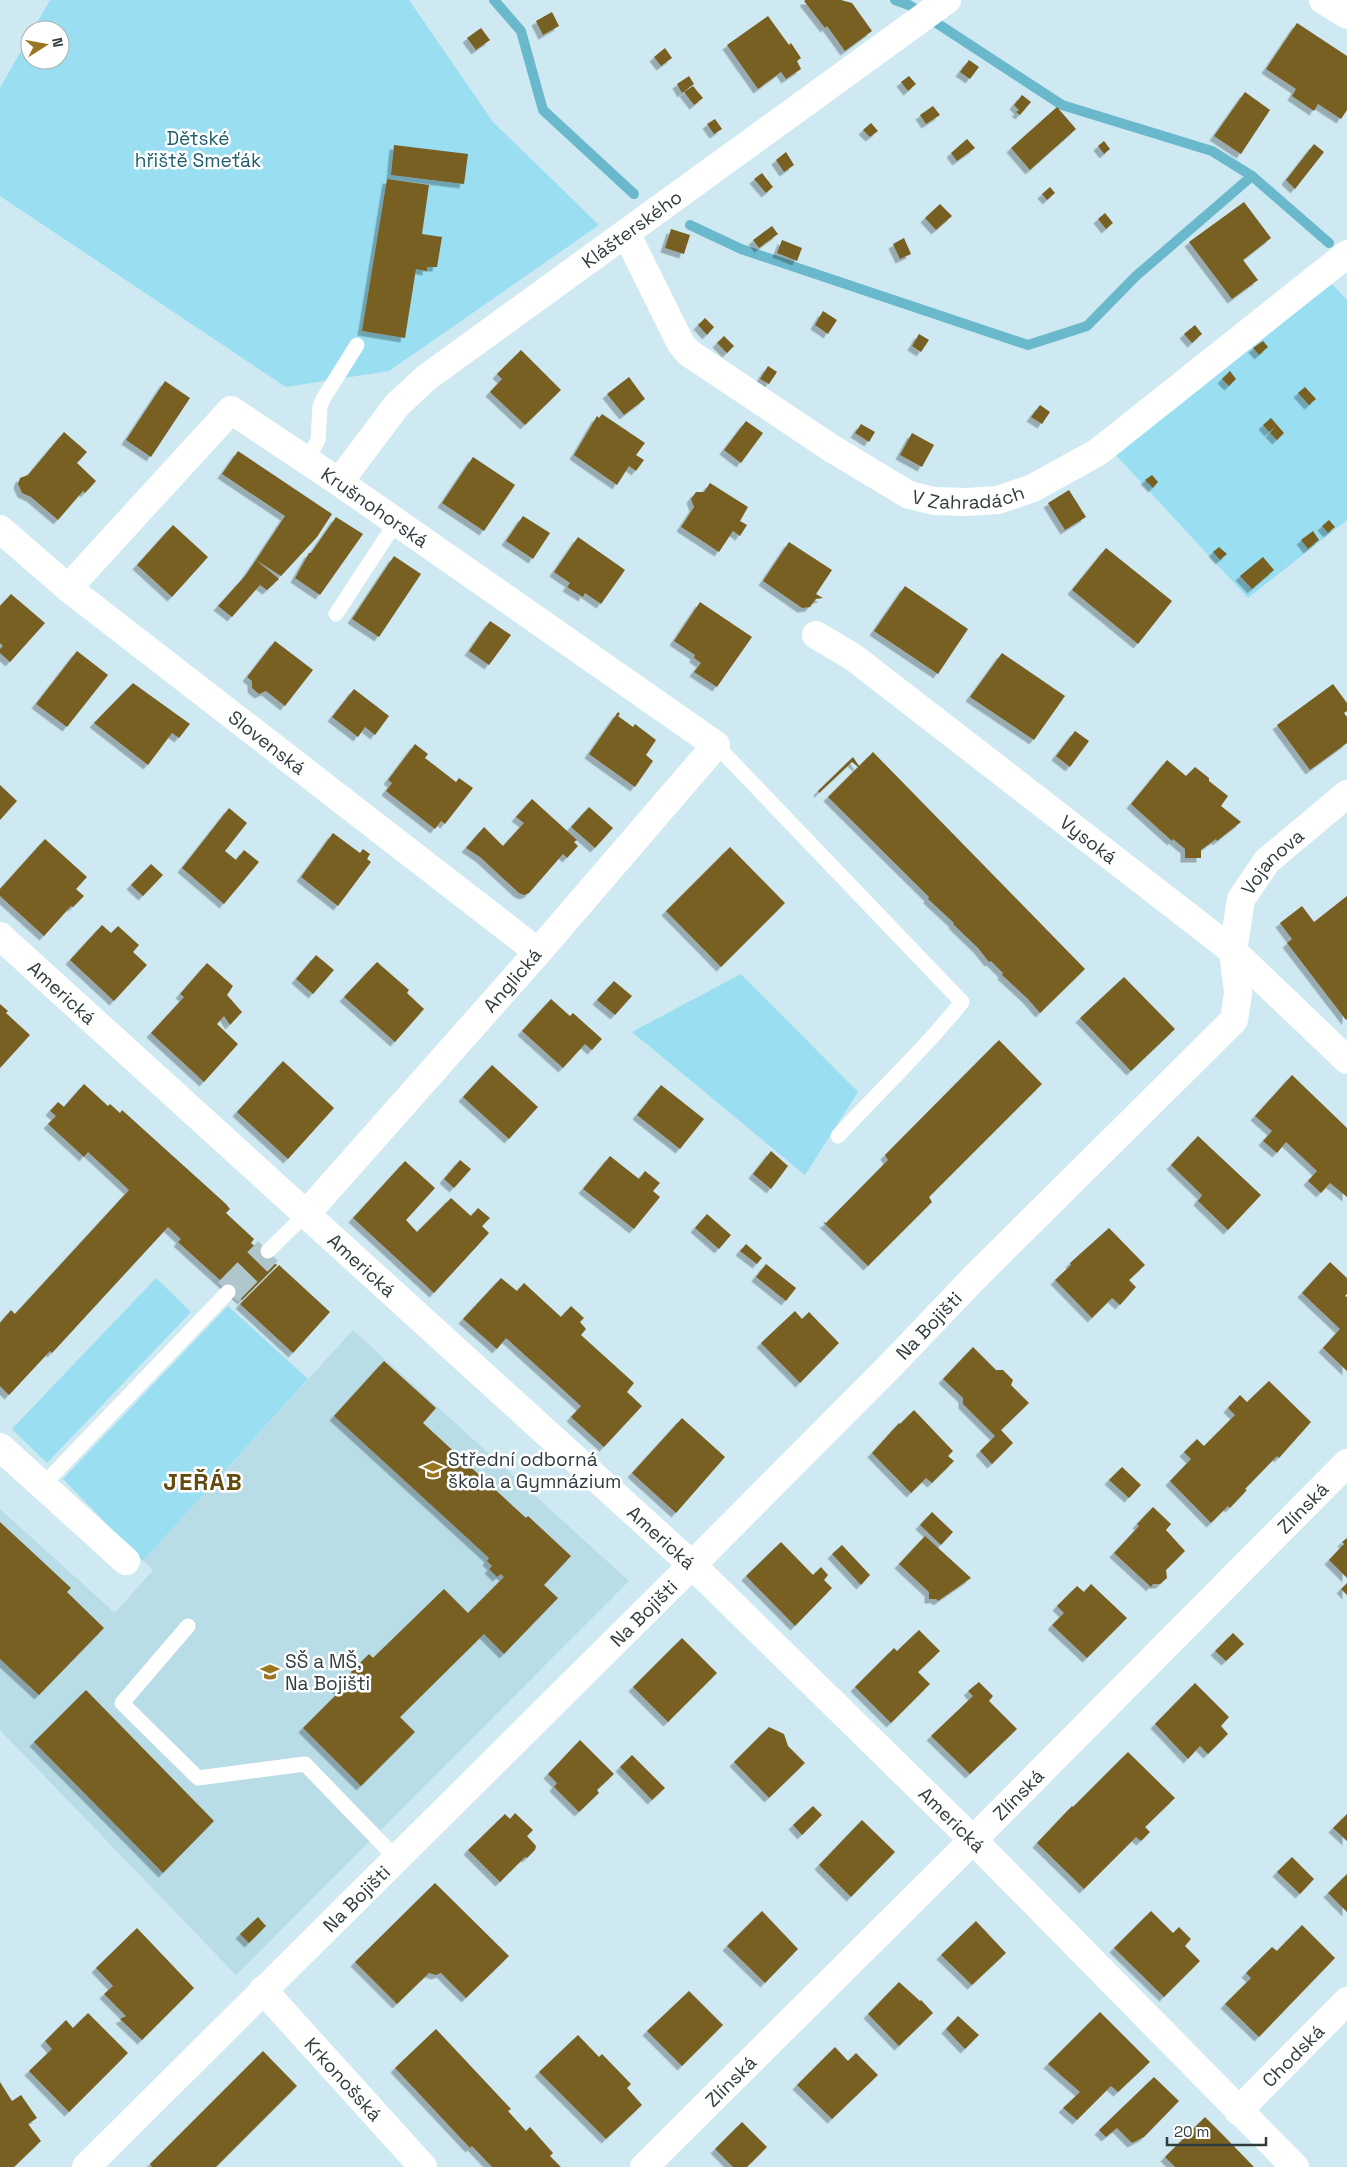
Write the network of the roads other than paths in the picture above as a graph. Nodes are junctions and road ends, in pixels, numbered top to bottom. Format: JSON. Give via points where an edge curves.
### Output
{"nodes":[{"id":1,"x":947,"y":0,"type":"edge"},
{"id":2,"x":1323,"y":0,"type":"edge"},
{"id":3,"x":1347,"y":16,"type":"edge"},
{"id":4,"x":626,"y":233,"type":"junction"},
{"id":5,"x":1347,"y":254,"type":"edge"},
{"id":6,"x":357,"y":345,"type":"dead end"},
{"id":7,"x":306,"y":460,"type":"junction"},
{"id":8,"x":339,"y":482,"type":"junction"},
{"id":9,"x":396,"y":522,"type":"junction"},
{"id":10,"x":0,"y":529,"type":"edge"},
{"id":11,"x":68,"y":588,"type":"junction"},
{"id":12,"x":336,"y":614,"type":"dead end"},
{"id":13,"x":816,"y":635,"type":"dead end"},
{"id":14,"x":716,"y":745,"type":"junction"},
{"id":15,"x":1347,"y":794,"type":"edge"},
{"id":16,"x":0,"y":936,"type":"edge"},
{"id":17,"x":1234,"y":951,"type":"junction"},
{"id":18,"x":538,"y":952,"type":"junction"},
{"id":19,"x":1347,"y":1060,"type":"edge"},
{"id":20,"x":838,"y":1136,"type":"dead end"},
{"id":21,"x":306,"y":1214,"type":"junction"},
{"id":22,"x":268,"y":1251,"type":"tunnel mouth"},
{"id":23,"x":228,"y":1292,"type":"tunnel mouth"},
{"id":24,"x":0,"y":1447,"type":"edge"},
{"id":25,"x":1347,"y":1463,"type":"edge"},
{"id":26,"x":42,"y":1486,"type":"junction"},
{"id":27,"x":126,"y":1561,"type":"dead end"},
{"id":28,"x":692,"y":1565,"type":"junction"},
{"id":29,"x":188,"y":1626,"type":"dead end"},
{"id":30,"x":973,"y":1840,"type":"junction"},
{"id":31,"x":396,"y":1858,"type":"junction"},
{"id":32,"x":263,"y":1990,"type":"junction"},
{"id":33,"x":1347,"y":2001,"type":"edge"},
{"id":34,"x":1238,"y":2110,"type":"junction"},
{"id":35,"x":86,"y":2167,"type":"edge"},
{"id":36,"x":423,"y":2167,"type":"edge"},
{"id":37,"x":644,"y":2167,"type":"edge"},
{"id":38,"x":1295,"y":2167,"type":"edge"}],
"edges":[{"from":1,"to":4,"type":"street","name":"Klášterského"},
{"from":2,"to":3,"type":"street"},
{"from":4,"to":5,"type":"street","name":"V Zahradách","via":[[681,344],[689,353],[831,448],[909,495],[934,501],[966,502],[998,500],[1034,488],[1098,452]]},
{"from":4,"to":8,"type":"street","name":"Klášterského","via":[[426,378],[397,405]]},
{"from":6,"to":7,"type":"lane","via":[[323,399],[318,440]]},
{"from":7,"to":8,"type":"street","name":"Krušnohorská"},
{"from":7,"to":11,"type":"street","name":"Krušnohorská","via":[[231,410]]},
{"from":8,"to":9,"type":"street","name":"Krušnohorská"},
{"from":9,"to":12,"type":"lane"},
{"from":9,"to":14,"type":"street","name":"Krušnohorská"},
{"from":10,"to":11,"type":"street","name":"Slovenská"},
{"from":11,"to":18,"type":"street","name":"Slovenská"},
{"from":13,"to":17,"type":"street","name":"Vysoká","via":[[853,657]]},
{"from":14,"to":18,"type":"street","name":"Anglická"},
{"from":14,"to":20,"type":"lane","via":[[962,1002],[936,1036]]},
{"from":15,"to":17,"type":"street","name":"Vojanova","via":[[1267,861],[1241,899]]},
{"from":16,"to":21,"type":"street","name":"Americká"},
{"from":17,"to":19,"type":"street","name":"Vysoká"},
{"from":17,"to":28,"type":"street","name":"Na Bojišti","via":[[1238,993],[1234,1020]]},
{"from":18,"to":21,"type":"street","name":"Anglická"},
{"from":21,"to":22,"type":"lane"},
{"from":21,"to":28,"type":"street","name":"Americká"},
{"from":23,"to":26,"type":"lane"},
{"from":24,"to":26,"type":"street"},
{"from":25,"to":30,"type":"street","name":"Zlínská"},
{"from":26,"to":27,"type":"street"},
{"from":28,"to":30,"type":"street","name":"Americká"},
{"from":28,"to":31,"type":"street","name":"Na Bojišti"},
{"from":29,"to":31,"type":"lane","via":[[122,1703],[198,1778],[305,1764]]},
{"from":30,"to":34,"type":"street","name":"Americká"},
{"from":30,"to":37,"type":"street","name":"Zlínská"},
{"from":31,"to":32,"type":"street","name":"Na Bojišti"},
{"from":32,"to":35,"type":"street","name":"Na Bojišti"},
{"from":32,"to":36,"type":"street","name":"Krkonošská"},
{"from":33,"to":34,"type":"street","name":"Chodská"},
{"from":34,"to":38,"type":"street","name":"Americká"}]}
